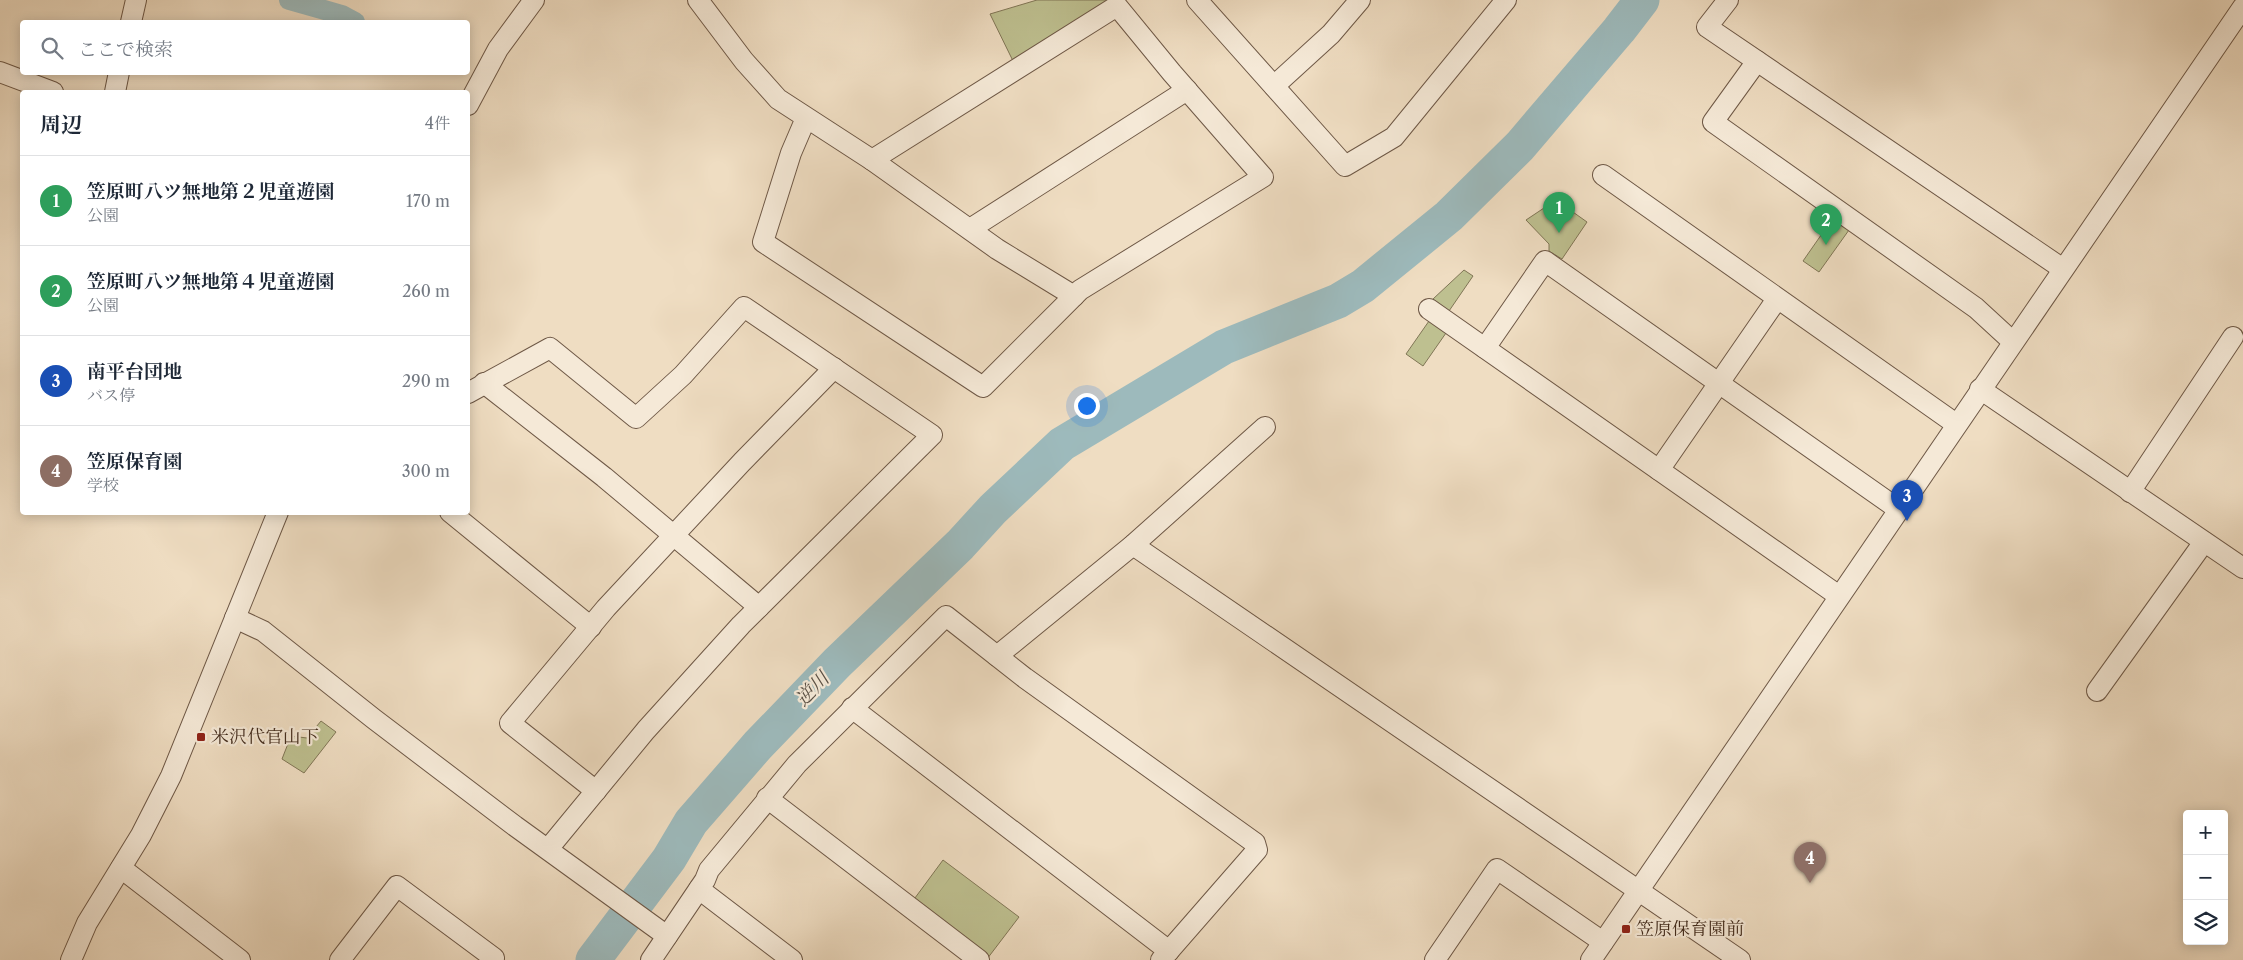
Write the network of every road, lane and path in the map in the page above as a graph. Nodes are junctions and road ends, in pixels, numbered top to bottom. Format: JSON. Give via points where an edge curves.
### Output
{"nodes":[{"id":1,"x":136,"y":0,"type":"edge"},
{"id":2,"x":534,"y":0,"type":"edge"},
{"id":3,"x":698,"y":0,"type":"edge"},
{"id":4,"x":1197,"y":0,"type":"edge"},
{"id":5,"x":1360,"y":0,"type":"edge"},
{"id":6,"x":1506,"y":0,"type":"edge"},
{"id":7,"x":1728,"y":0,"type":"edge"},
{"id":8,"x":1120,"y":3,"type":"edge"},
{"id":9,"x":2243,"y":7,"type":"edge"},
{"id":10,"x":131,"y":20,"type":"edge"},
{"id":11,"x":1757,"y":61,"type":"junction"},
{"id":12,"x":0,"y":72,"type":"edge"},
{"id":13,"x":118,"y":75,"type":"edge"},
{"id":14,"x":1274,"y":86,"type":"junction"},
{"id":15,"x":48,"y":90,"type":"edge"},
{"id":16,"x":115,"y":90,"type":"edge"},
{"id":17,"x":1187,"y":90,"type":"junction"},
{"id":18,"x":470,"y":101,"type":"edge"},
{"id":19,"x":806,"y":118,"type":"junction"},
{"id":20,"x":872,"y":160,"type":"junction"},
{"id":21,"x":1603,"y":175,"type":"dead end"},
{"id":22,"x":970,"y":229,"type":"junction"},
{"id":23,"x":2063,"y":268,"type":"junction"},
{"id":24,"x":1074,"y":296,"type":"junction"},
{"id":25,"x":1777,"y":299,"type":"junction"},
{"id":26,"x":1429,"y":309,"type":"dead end"},
{"id":27,"x":2233,"y":337,"type":"dead end"},
{"id":28,"x":2014,"y":342,"type":"junction"},
{"id":29,"x":1485,"y":348,"type":"junction"},
{"id":30,"x":834,"y":368,"type":"junction"},
{"id":31,"x":1720,"y":383,"type":"junction"},
{"id":32,"x":476,"y":388,"type":"edge"},
{"id":33,"x":1980,"y":388,"type":"junction"},
{"id":34,"x":1956,"y":424,"type":"junction"},
{"id":35,"x":1265,"y":427,"type":"dead end"},
{"id":36,"x":1659,"y":470,"type":"junction"},
{"id":37,"x":2130,"y":492,"type":"junction"},
{"id":38,"x":1898,"y":509,"type":"junction"},
{"id":39,"x":277,"y":515,"type":"edge"},
{"id":40,"x":454,"y":515,"type":"edge"},
{"id":41,"x":674,"y":536,"type":"junction"},
{"id":42,"x":2204,"y":542,"type":"junction"},
{"id":43,"x":1133,"y":545,"type":"junction"},
{"id":44,"x":2243,"y":568,"type":"edge"},
{"id":45,"x":1839,"y":596,"type":"junction"},
{"id":46,"x":759,"y":607,"type":"junction"},
{"id":47,"x":235,"y":618,"type":"junction"},
{"id":48,"x":591,"y":627,"type":"junction"},
{"id":49,"x":997,"y":656,"type":"junction"},
{"id":50,"x":2096,"y":691,"type":"dead end"},
{"id":51,"x":852,"y":708,"type":"junction"},
{"id":52,"x":596,"y":791,"type":"junction"},
{"id":53,"x":768,"y":798,"type":"junction"},
{"id":54,"x":548,"y":848,"type":"junction"},
{"id":55,"x":121,"y":868,"type":"junction"},
{"id":56,"x":699,"y":889,"type":"junction"},
{"id":57,"x":1639,"y":890,"type":"junction"},
{"id":58,"x":661,"y":930,"type":"junction"},
{"id":59,"x":1603,"y":942,"type":"junction"},
{"id":60,"x":1165,"y":955,"type":"edge"},
{"id":61,"x":71,"y":960,"type":"edge"},
{"id":62,"x":240,"y":960,"type":"edge"},
{"id":63,"x":340,"y":960,"type":"edge"},
{"id":64,"x":492,"y":960,"type":"edge"},
{"id":65,"x":651,"y":960,"type":"edge"},
{"id":66,"x":792,"y":960,"type":"edge"},
{"id":67,"x":979,"y":960,"type":"edge"},
{"id":68,"x":1435,"y":960,"type":"edge"},
{"id":69,"x":1591,"y":960,"type":"edge"},
{"id":70,"x":1740,"y":960,"type":"edge"}],
"edges":[{"from":1,"to":10,"type":"street"},
{"from":2,"to":18,"type":"street","via":[[498,49]]},
{"from":3,"to":19,"type":"street","via":[[764,86]]},
{"from":4,"to":14,"type":"street"},
{"from":5,"to":14,"type":"street","via":[[1331,34]]},
{"from":6,"to":14,"type":"street","via":[[1394,137],[1345,166]]},
{"from":7,"to":11,"type":"street","via":[[1707,27]]},
{"from":8,"to":17,"type":"street"},
{"from":8,"to":20,"type":"street"},
{"from":9,"to":23,"type":"street"},
{"from":11,"to":23,"type":"street"},
{"from":11,"to":28,"type":"street","via":[[1713,122],[1976,308]]},
{"from":12,"to":15,"type":"street"},
{"from":13,"to":16,"type":"street"},
{"from":17,"to":22,"type":"street"},
{"from":17,"to":24,"type":"street","via":[[1263,177]]},
{"from":19,"to":20,"type":"street"},
{"from":19,"to":24,"type":"street","via":[[791,153],[763,242],[844,296],[983,387]]},
{"from":20,"to":22,"type":"street"},
{"from":21,"to":25,"type":"street"},
{"from":22,"to":24,"type":"street"},
{"from":23,"to":28,"type":"street"},
{"from":25,"to":31,"type":"street"},
{"from":25,"to":34,"type":"street"},
{"from":26,"to":29,"type":"street"},
{"from":27,"to":37,"type":"street"},
{"from":28,"to":33,"type":"street"},
{"from":29,"to":31,"type":"street","via":[[1545,261]]},
{"from":29,"to":36,"type":"street"},
{"from":30,"to":32,"type":"street","via":[[744,307],[683,375],[636,418],[550,348]]},
{"from":30,"to":41,"type":"street"},
{"from":30,"to":46,"type":"street","via":[[932,435]]},
{"from":31,"to":36,"type":"street"},
{"from":31,"to":38,"type":"street"},
{"from":32,"to":41,"type":"street","via":[[604,477]]},
{"from":33,"to":34,"type":"street"},
{"from":33,"to":37,"type":"street"},
{"from":34,"to":38,"type":"street"},
{"from":35,"to":43,"type":"street"},
{"from":36,"to":45,"type":"street"},
{"from":37,"to":42,"type":"street"},
{"from":38,"to":45,"type":"street"},
{"from":39,"to":47,"type":"street"},
{"from":40,"to":48,"type":"street"},
{"from":41,"to":46,"type":"street"},
{"from":41,"to":48,"type":"street"},
{"from":42,"to":44,"type":"street"},
{"from":42,"to":50,"type":"street"},
{"from":43,"to":49,"type":"street"},
{"from":43,"to":57,"type":"street"},
{"from":45,"to":57,"type":"street"},
{"from":46,"to":52,"type":"street","via":[[646,730]]},
{"from":47,"to":54,"type":"street","via":[[263,630],[382,725]]},
{"from":47,"to":55,"type":"street","via":[[174,771]]},
{"from":48,"to":52,"type":"street","via":[[510,723]]},
{"from":49,"to":51,"type":"street","via":[[946,616]]},
{"from":49,"to":60,"type":"street","via":[[1255,843],[1257,850]]},
{"from":51,"to":53,"type":"street"},
{"from":51,"to":60,"type":"street"},
{"from":52,"to":54,"type":"street"},
{"from":53,"to":56,"type":"street","via":[[709,870]]},
{"from":53,"to":67,"type":"street"},
{"from":54,"to":58,"type":"street"},
{"from":55,"to":61,"type":"street","via":[[87,923]]},
{"from":55,"to":62,"type":"street"},
{"from":56,"to":58,"type":"street"},
{"from":56,"to":66,"type":"street"},
{"from":57,"to":59,"type":"street"},
{"from":57,"to":70,"type":"street"},
{"from":58,"to":65,"type":"street"},
{"from":59,"to":68,"type":"street","via":[[1497,869]]},
{"from":59,"to":69,"type":"street"},
{"from":63,"to":64,"type":"street","via":[[397,886],[494,958]]}]}
